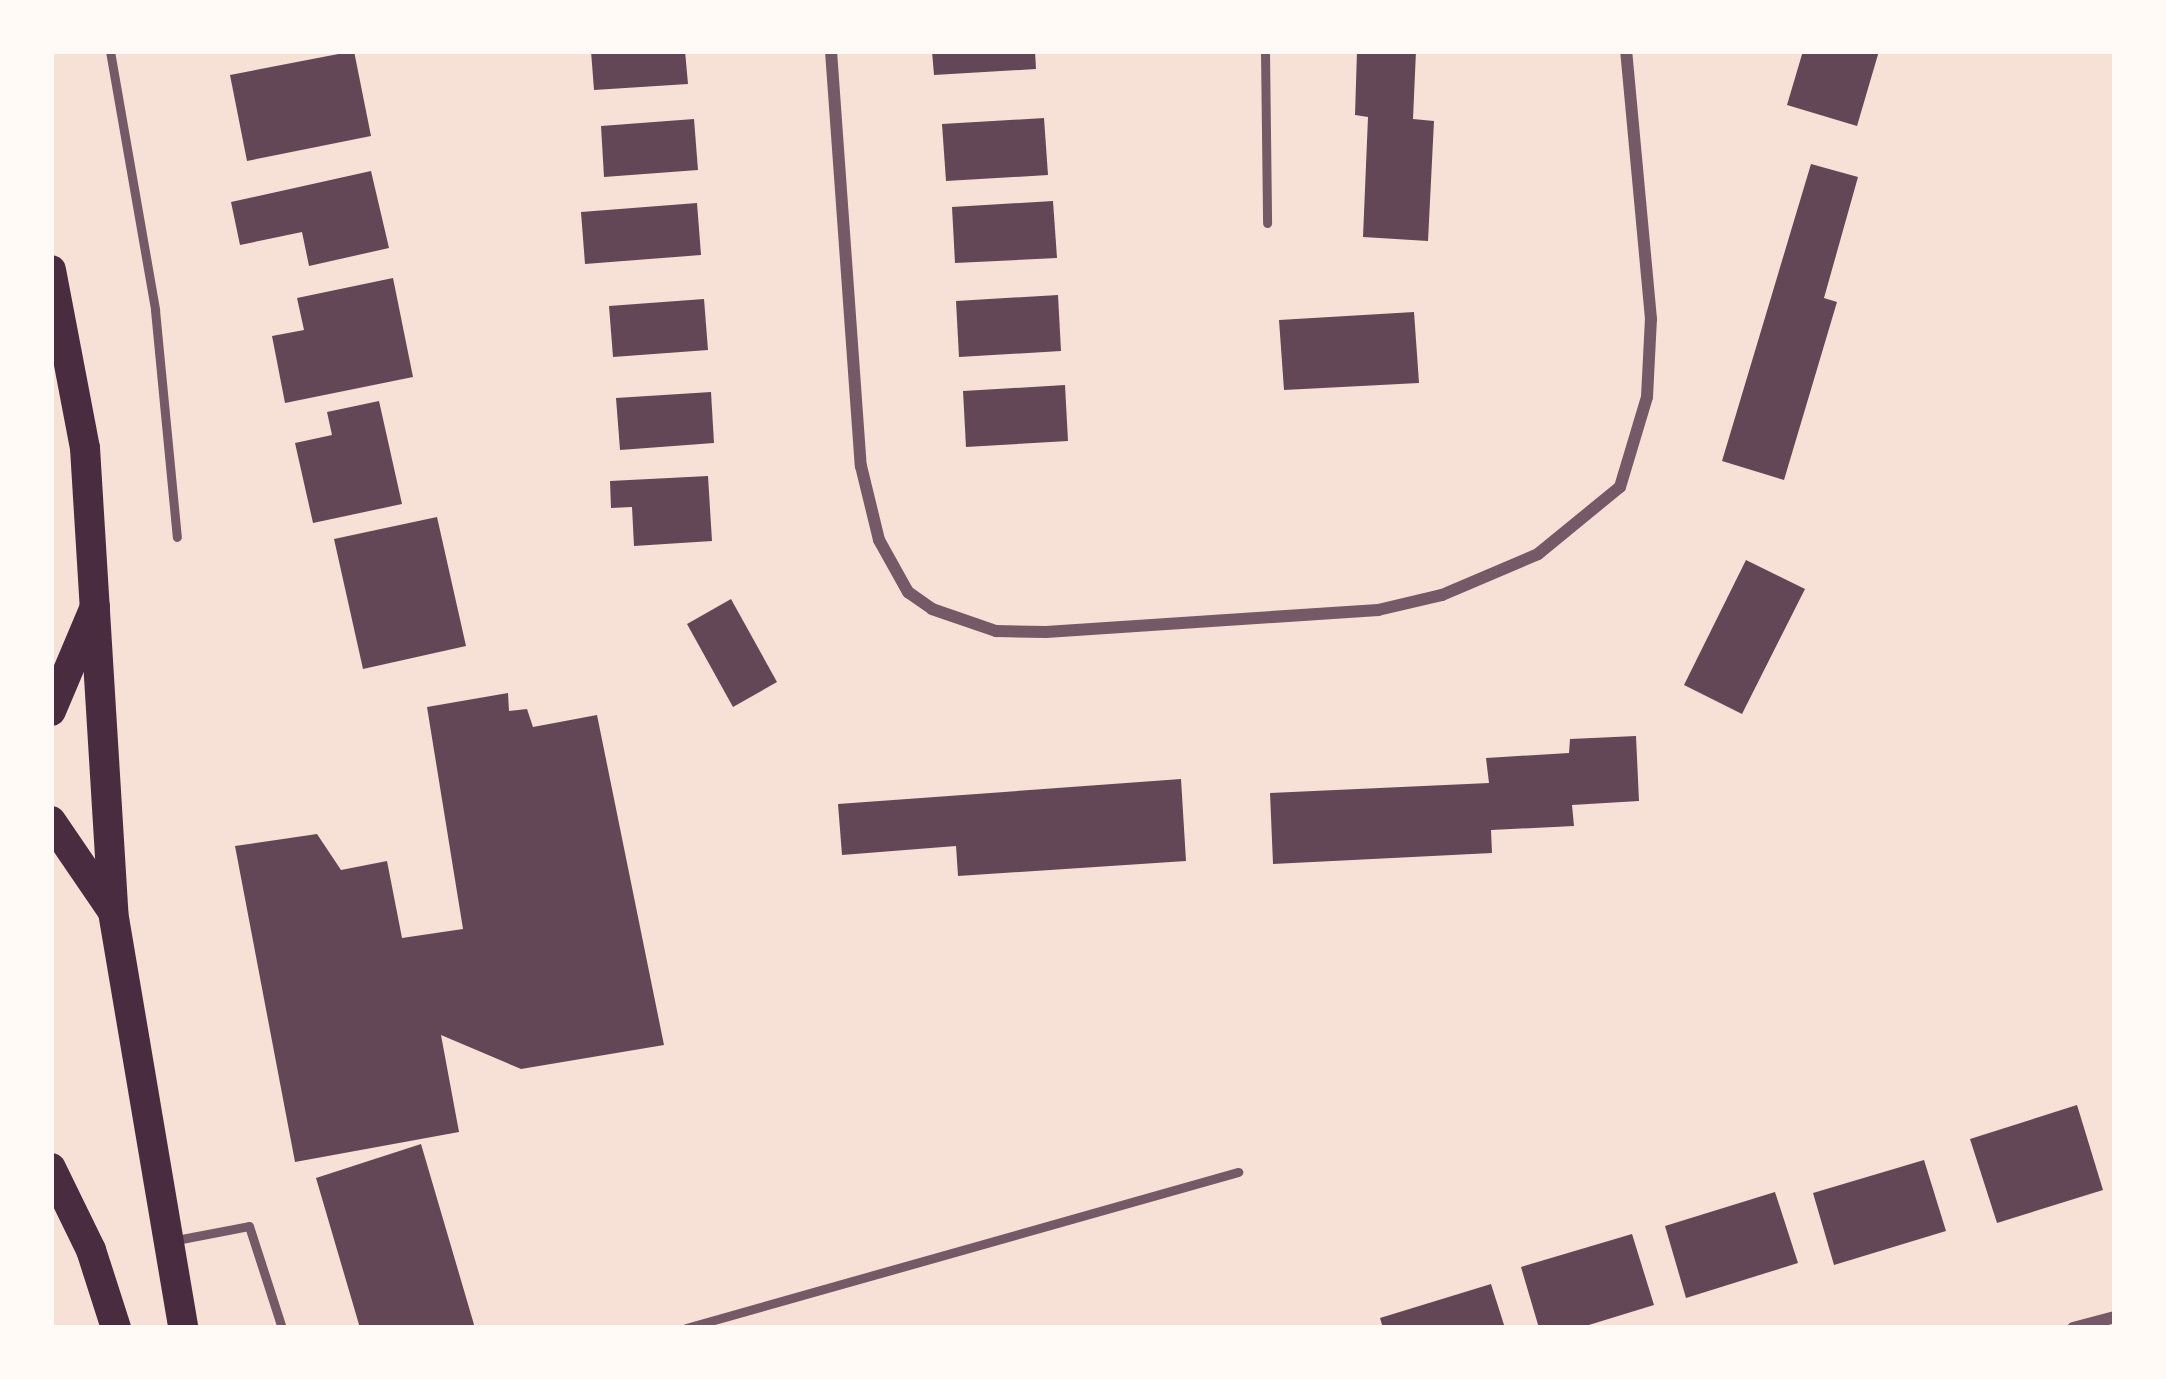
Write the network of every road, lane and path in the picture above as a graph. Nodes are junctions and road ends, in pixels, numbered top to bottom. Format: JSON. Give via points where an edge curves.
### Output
{"nodes":[{"id":1,"x":110,"y":51,"type":"edge"},
{"id":2,"x":831,"y":51,"type":"edge"},
{"id":3,"x":1265,"y":51,"type":"edge"},
{"id":4,"x":1626,"y":51,"type":"edge"},
{"id":5,"x":1267,"y":224,"type":"dead end"},
{"id":6,"x":51,"y":270,"type":"edge"},
{"id":7,"x":177,"y":537,"type":"dead end"},
{"id":8,"x":99,"y":596,"type":"junction"},
{"id":9,"x":51,"y":711,"type":"edge"},
{"id":10,"x":51,"y":821,"type":"edge"},
{"id":11,"x":112,"y":912,"type":"junction"},
{"id":12,"x":51,"y":1168,"type":"edge"},
{"id":13,"x":1238,"y":1172,"type":"dead end"},
{"id":14,"x":166,"y":1242,"type":"junction"},
{"id":15,"x":2115,"y":1317,"type":"edge"},
{"id":16,"x":116,"y":1328,"type":"edge"},
{"id":17,"x":183,"y":1328,"type":"edge"},
{"id":18,"x":282,"y":1328,"type":"edge"},
{"id":19,"x":686,"y":1328,"type":"edge"},
{"id":20,"x":2073,"y":1328,"type":"edge"}],
"edges":[{"from":1,"to":7,"type":"lane","via":[[155,310]]},
{"from":2,"to":4,"type":"street","via":[[861,466],[879,540],[908,592],[932,609],[996,631],[1046,632],[1378,610],[1442,595],[1538,554],[1620,487],[1647,397],[1651,319]]},
{"from":3,"to":5,"type":"lane"},
{"from":6,"to":8,"type":"main road","via":[[86,448]]},
{"from":8,"to":9,"type":"main road"},
{"from":8,"to":11,"type":"main road"},
{"from":10,"to":11,"type":"main road"},
{"from":11,"to":14,"type":"main road"},
{"from":12,"to":16,"type":"main road","via":[[91,1250]]},
{"from":13,"to":19,"type":"lane"},
{"from":14,"to":17,"type":"main road"},
{"from":14,"to":18,"type":"lane","via":[[249,1226]]},
{"from":15,"to":20,"type":"street"}]}
